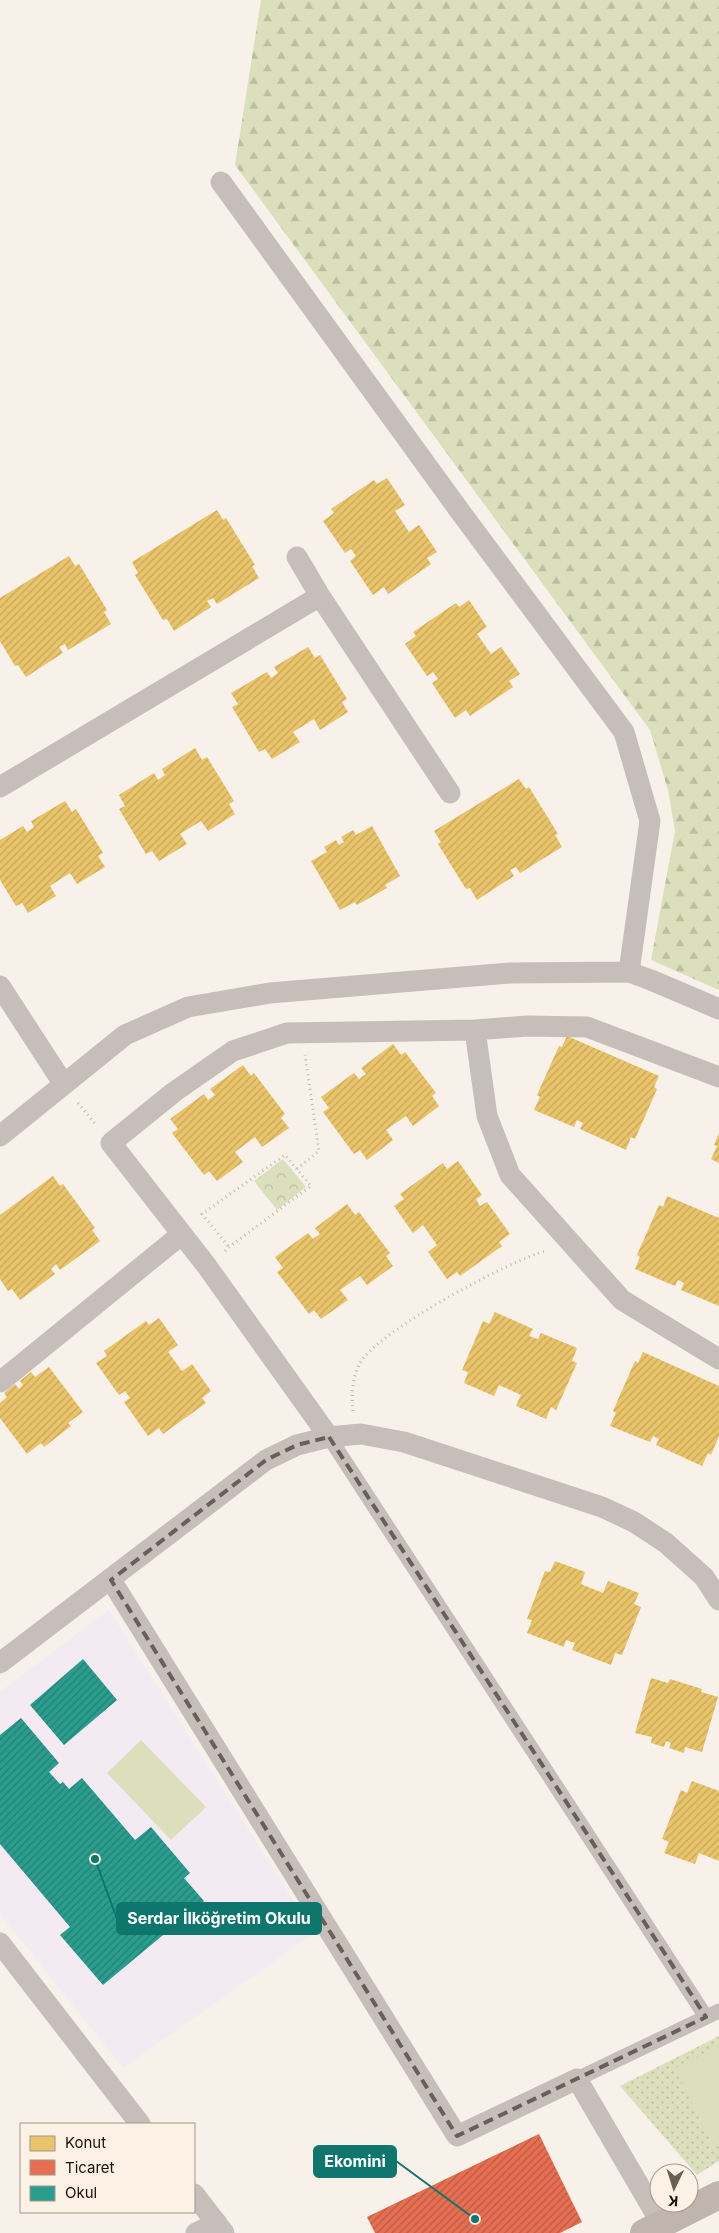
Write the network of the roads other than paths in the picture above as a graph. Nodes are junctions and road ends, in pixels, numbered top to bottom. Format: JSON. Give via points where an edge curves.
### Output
{"nodes":[{"id":1,"x":221,"y":182,"type":"dead end"},
{"id":2,"x":297,"y":557,"type":"dead end"},
{"id":3,"x":320,"y":596,"type":"junction"},
{"id":4,"x":0,"y":787,"type":"edge"},
{"id":5,"x":450,"y":793,"type":"dead end"},
{"id":6,"x":629,"y":972,"type":"junction"},
{"id":7,"x":0,"y":986,"type":"edge"},
{"id":8,"x":719,"y":1009,"type":"edge"},
{"id":9,"x":475,"y":1030,"type":"junction"},
{"id":10,"x":719,"y":1077,"type":"edge"},
{"id":11,"x":63,"y":1083,"type":"junction"},
{"id":12,"x":0,"y":1136,"type":"edge"},
{"id":13,"x":182,"y":1234,"type":"junction"},
{"id":14,"x":719,"y":1359,"type":"edge"},
{"id":15,"x":0,"y":1382,"type":"edge"},
{"id":16,"x":330,"y":1437,"type":"junction"},
{"id":17,"x":111,"y":1580,"type":"junction"},
{"id":18,"x":719,"y":1600,"type":"edge"},
{"id":19,"x":0,"y":1663,"type":"edge"},
{"id":20,"x":0,"y":1943,"type":"edge"},
{"id":21,"x":712,"y":2014,"type":"edge"},
{"id":22,"x":577,"y":2079,"type":"junction"},
{"id":23,"x":139,"y":2123,"type":"edge"},
{"id":24,"x":195,"y":2195,"type":"edge"},
{"id":25,"x":719,"y":2195,"type":"edge"},
{"id":26,"x":220,"y":2228,"type":"edge"},
{"id":27,"x":653,"y":2228,"type":"edge"},
{"id":28,"x":196,"y":2233,"type":"edge"}],
"edges":[{"from":1,"to":6,"type":"street","via":[[624,732],[650,822]]},
{"from":2,"to":3,"type":"street"},
{"from":3,"to":4,"type":"street"},
{"from":3,"to":5,"type":"street"},
{"from":6,"to":8,"type":"street"},
{"from":6,"to":11,"type":"street","via":[[510,973],[270,992],[188,1007],[125,1035]]},
{"from":7,"to":11,"type":"street"},
{"from":9,"to":10,"type":"street","via":[[528,1026],[587,1027]]},
{"from":9,"to":13,"type":"street","via":[[287,1033],[233,1051],[174,1092],[111,1143]]},
{"from":9,"to":14,"type":"street","via":[[487,1116],[510,1176],[622,1300]]},
{"from":11,"to":12,"type":"street"},
{"from":13,"to":15,"type":"street"},
{"from":13,"to":16,"type":"street"},
{"from":16,"to":17,"type":"street","via":[[297,1445],[266,1460]]},
{"from":16,"to":18,"type":"street","via":[[356,1434],[404,1442],[602,1507],[666,1542],[704,1577]]},
{"from":16,"to":21,"type":"street"},
{"from":17,"to":19,"type":"street"},
{"from":17,"to":22,"type":"street","via":[[457,2136]]},
{"from":20,"to":23,"type":"street"},
{"from":21,"to":22,"type":"street"},
{"from":22,"to":27,"type":"street"},
{"from":24,"to":26,"type":"street"},
{"from":25,"to":27,"type":"main road"},
{"from":26,"to":28,"type":"street"}]}
